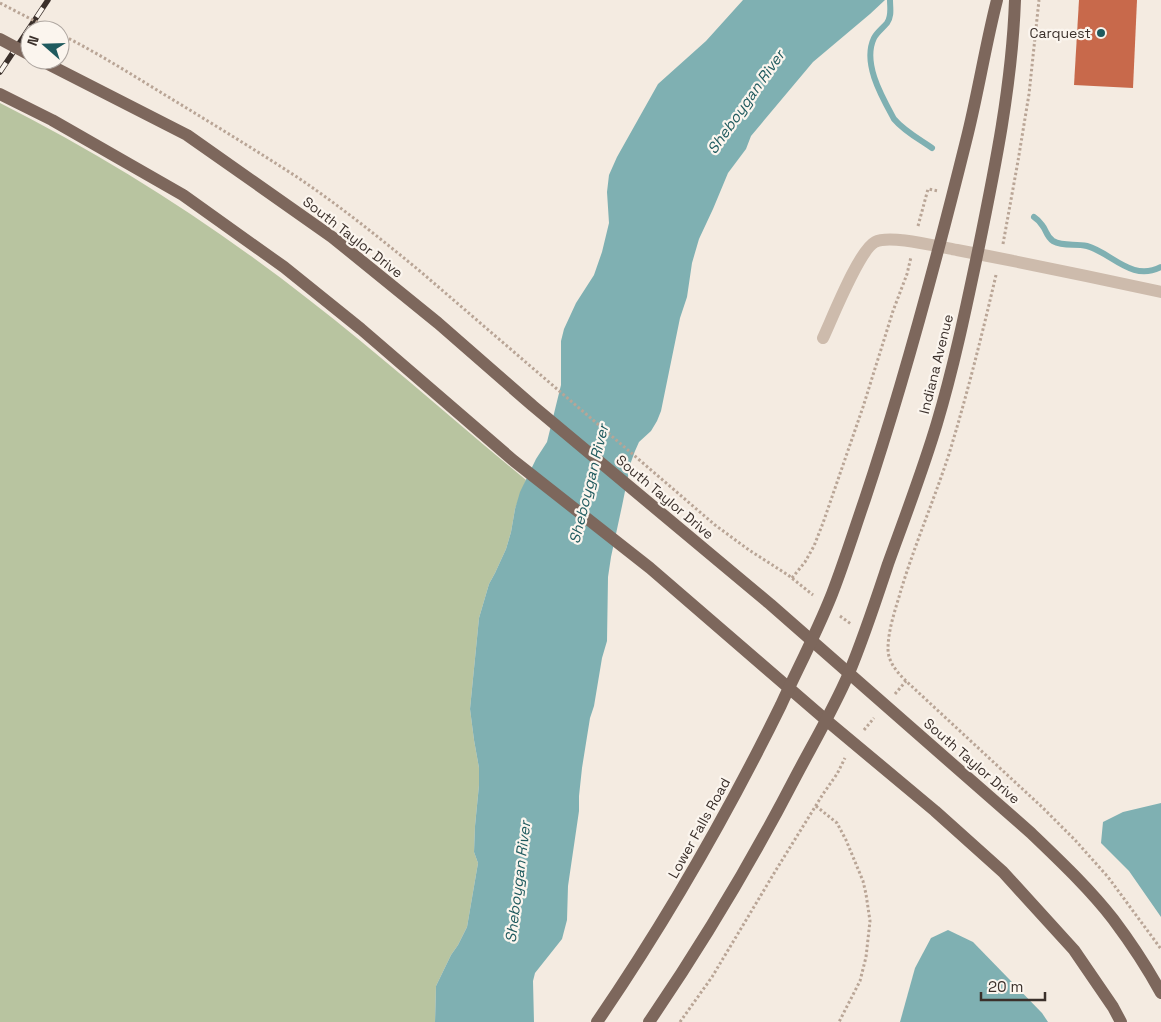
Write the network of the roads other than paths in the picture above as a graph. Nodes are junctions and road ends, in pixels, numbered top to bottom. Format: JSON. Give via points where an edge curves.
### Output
{"nodes":[{"id":1,"x":997,"y":0,"type":"edge"},
{"id":2,"x":1015,"y":0,"type":"edge"},
{"id":3,"x":0,"y":39,"type":"edge"},
{"id":4,"x":20,"y":50,"type":"edge"},
{"id":5,"x":59,"y":70,"type":"edge"},
{"id":6,"x":0,"y":94,"type":"edge"},
{"id":7,"x":939,"y":247,"type":"junction"},
{"id":8,"x":977,"y":254,"type":"junction"},
{"id":9,"x":1161,"y":292,"type":"edge"},
{"id":10,"x":823,"y":338,"type":"dead end"},
{"id":11,"x":811,"y":641,"type":"junction"},
{"id":12,"x":849,"y":674,"type":"junction"},
{"id":13,"x":789,"y":687,"type":"junction"},
{"id":14,"x":826,"y":720,"type":"junction"},
{"id":15,"x":1161,"y":993,"type":"edge"},
{"id":16,"x":597,"y":1022,"type":"edge"},
{"id":17,"x":649,"y":1022,"type":"edge"},
{"id":18,"x":1121,"y":1022,"type":"edge"}],
"edges":[{"from":1,"to":7,"type":"main road","name":"Indiana Avenue"},
{"from":2,"to":8,"type":"main road","name":"Indiana Avenue","via":[[1009,75]]},
{"from":3,"to":4,"type":"main road","bridge":true},
{"from":5,"to":11,"type":"main road","name":"South Taylor Drive","via":[[187,135],[332,237]]},
{"from":6,"to":13,"type":"main road","via":[[183,195],[284,268],[361,329],[514,461],[650,568]]},
{"from":7,"to":8,"type":"lane"},
{"from":7,"to":10,"type":"lane","via":[[888,240],[878,240],[870,245],[862,255]]},
{"from":7,"to":11,"type":"main road","name":"Indiana Avenue","via":[[877,464],[832,595]]},
{"from":8,"to":9,"type":"lane"},
{"from":8,"to":12,"type":"main road","name":"Indiana Avenue","via":[[952,369],[936,424]]},
{"from":11,"to":12,"type":"main road","name":"South Taylor Drive"},
{"from":11,"to":13,"type":"main road","name":"Lower Falls Road"},
{"from":12,"to":14,"type":"main road","name":"Indiana Avenue"},
{"from":12,"to":15,"type":"main road","name":"South Taylor Drive","via":[[1058,859],[1113,918]]},
{"from":13,"to":14,"type":"main road"},
{"from":13,"to":16,"type":"main road","name":"Lower Falls Road","via":[[698,861],[644,952]]},
{"from":14,"to":17,"type":"main road","via":[[723,906]]},
{"from":14,"to":18,"type":"main road","via":[[964,836],[1008,878],[1074,950]]}]}
